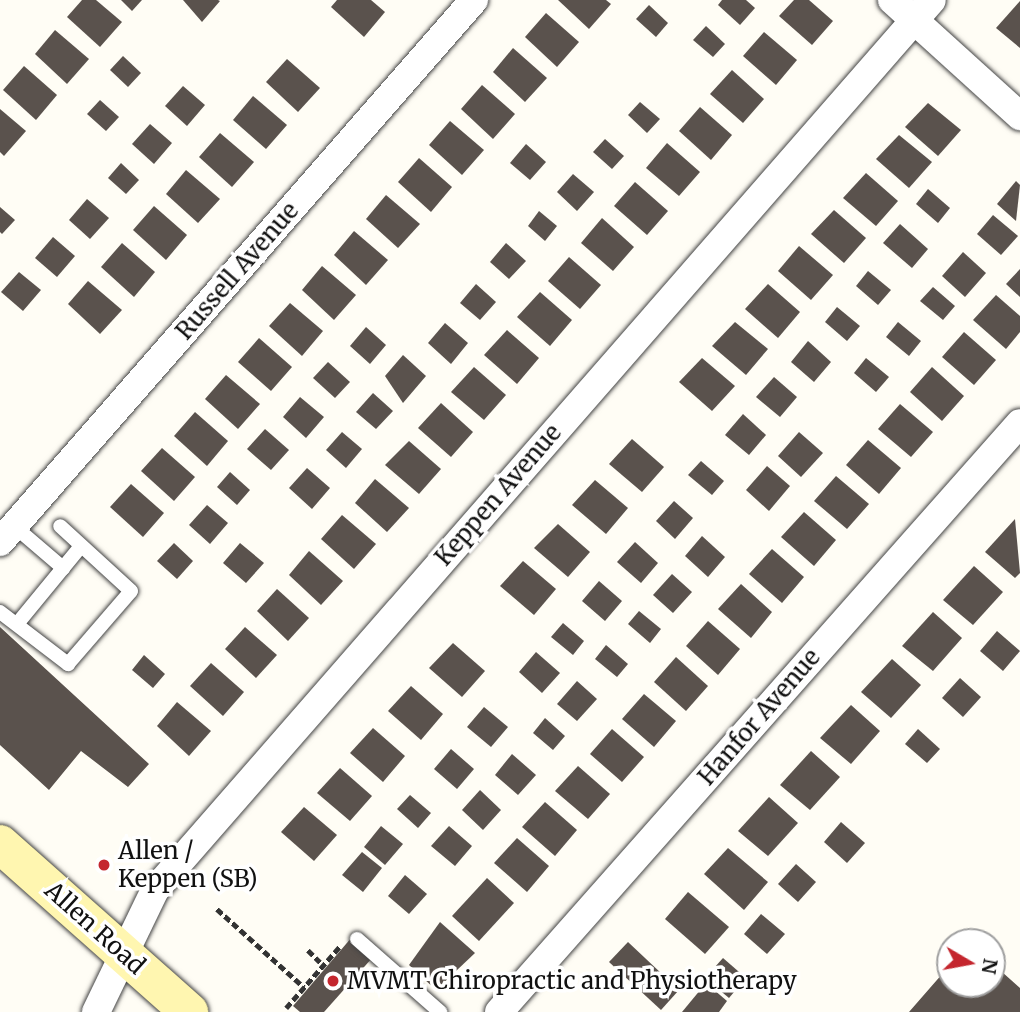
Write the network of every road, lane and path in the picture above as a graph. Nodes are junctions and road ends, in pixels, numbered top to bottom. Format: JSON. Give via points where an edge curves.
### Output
{"nodes":[{"id":1,"x":474,"y":0,"type":"edge"},
{"id":2,"x":892,"y":0,"type":"edge"},
{"id":3,"x":923,"y":10,"type":"edge"},
{"id":4,"x":1020,"y":116,"type":"edge"},
{"id":5,"x":1020,"y":423,"type":"edge"},
{"id":6,"x":60,"y":526,"type":"dead end"},
{"id":7,"x":7,"y":534,"type":"edge"},
{"id":8,"x":81,"y":546,"type":"junction"},
{"id":9,"x":63,"y":568,"type":"junction"},
{"id":10,"x":0,"y":612,"type":"edge"},
{"id":11,"x":17,"y":624,"type":"junction"},
{"id":12,"x":0,"y":844,"type":"edge"},
{"id":13,"x":217,"y":909,"type":"dead end"},
{"id":14,"x":357,"y":939,"type":"dead end"},
{"id":15,"x":340,"y":946,"type":"dead end"},
{"id":16,"x":308,"y":950,"type":"dead end"},
{"id":17,"x":124,"y":954,"type":"junction"},
{"id":18,"x":323,"y":965,"type":"junction"},
{"id":19,"x":304,"y":987,"type":"junction"},
{"id":20,"x":286,"y":1008,"type":"dead end"},
{"id":21,"x":96,"y":1012,"type":"edge"},
{"id":22,"x":189,"y":1012,"type":"edge"},
{"id":23,"x":440,"y":1012,"type":"edge"},
{"id":24,"x":499,"y":1012,"type":"edge"}],
"edges":[{"from":1,"to":7,"type":"street","name":"Russell Avenue"},
{"from":2,"to":3,"type":"street"},
{"from":3,"to":4,"type":"street"},
{"from":3,"to":17,"type":"street","name":"Keppen Avenue","via":[[155,890]]},
{"from":5,"to":24,"type":"street","name":"Hanfor Avenue"},
{"from":6,"to":8,"type":"lane"},
{"from":7,"to":9,"type":"lane"},
{"from":8,"to":9,"type":"lane"},
{"from":8,"to":11,"type":"lane","via":[[131,591],[68,664]]},
{"from":9,"to":11,"type":"lane"},
{"from":10,"to":11,"type":"lane"},
{"from":12,"to":17,"type":"main road","name":"Allen Road"},
{"from":13,"to":19,"type":"path"},
{"from":14,"to":23,"type":"lane"},
{"from":15,"to":18,"type":"path"},
{"from":16,"to":18,"type":"path"},
{"from":17,"to":21,"type":"street","name":"Keppen Avenue"},
{"from":17,"to":22,"type":"main road","name":"Allen Road"},
{"from":18,"to":19,"type":"path"},
{"from":19,"to":20,"type":"path"}]}
